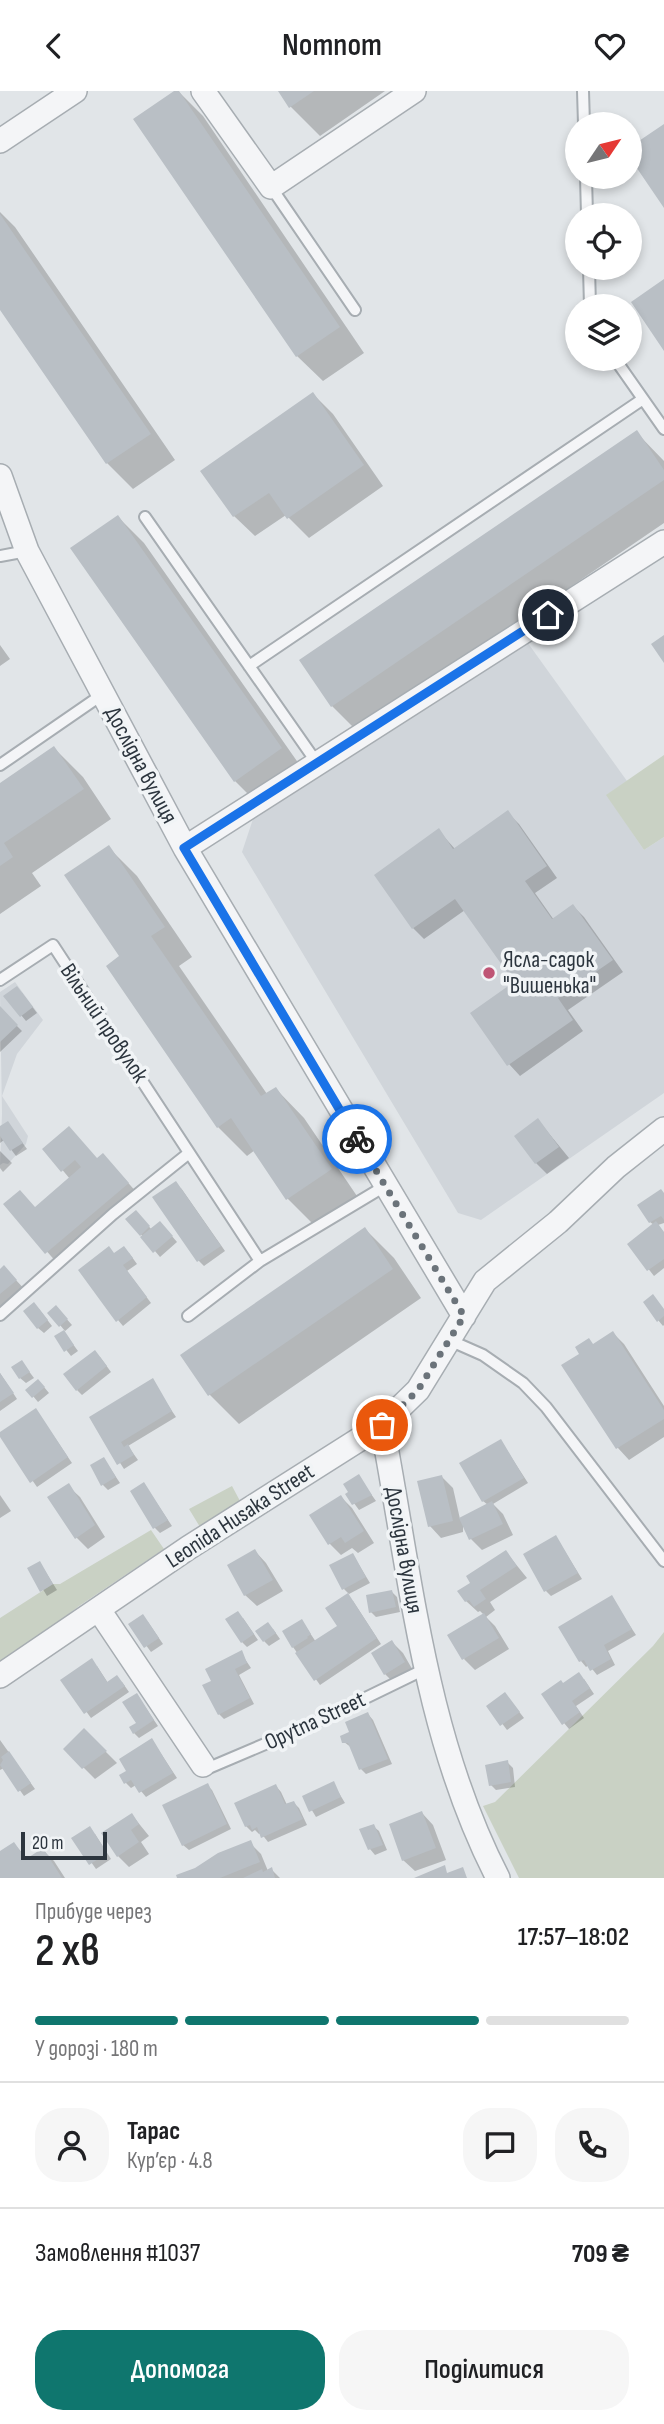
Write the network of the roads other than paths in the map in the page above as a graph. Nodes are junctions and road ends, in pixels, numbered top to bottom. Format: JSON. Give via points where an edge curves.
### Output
{"nodes":[{"id":1,"x":75,"y":91,"type":"edge"},
{"id":2,"x":203,"y":91,"type":"edge"},
{"id":3,"x":414,"y":91,"type":"edge"},
{"id":4,"x":583,"y":91,"type":"edge"},
{"id":5,"x":584,"y":112,"type":"edge"},
{"id":6,"x":0,"y":141,"type":"edge"},
{"id":7,"x":271,"y":187,"type":"junction"},
{"id":8,"x":355,"y":310,"type":"dead end"},
{"id":9,"x":623,"y":371,"type":"edge"},
{"id":10,"x":643,"y":399,"type":"junction"},
{"id":11,"x":664,"y":429,"type":"edge"},
{"id":12,"x":0,"y":476,"type":"edge"},
{"id":13,"x":145,"y":517,"type":"dead end"},
{"id":14,"x":664,"y":542,"type":"edge"},
{"id":15,"x":27,"y":551,"type":"junction"},
{"id":16,"x":0,"y":556,"type":"edge"},
{"id":17,"x":249,"y":666,"type":"junction"},
{"id":18,"x":103,"y":694,"type":"junction"},
{"id":19,"x":317,"y":763,"type":"junction"},
{"id":20,"x":0,"y":765,"type":"edge"},
{"id":21,"x":184,"y":848,"type":"junction"},
{"id":22,"x":0,"y":980,"type":"edge"},
{"id":23,"x":664,"y":1129,"type":"edge"},
{"id":24,"x":189,"y":1153,"type":"junction"},
{"id":25,"x":385,"y":1186,"type":"junction"},
{"id":26,"x":260,"y":1261,"type":"junction"},
{"id":27,"x":0,"y":1315,"type":"edge"},
{"id":28,"x":464,"y":1316,"type":"junction"},
{"id":29,"x":188,"y":1317,"type":"dead end"},
{"id":30,"x":449,"y":1340,"type":"junction"},
{"id":31,"x":382,"y":1425,"type":"junction"},
{"id":32,"x":664,"y":1561,"type":"edge"},
{"id":33,"x":99,"y":1610,"type":"junction"},
{"id":34,"x":425,"y":1669,"type":"junction"},
{"id":35,"x":0,"y":1675,"type":"edge"},
{"id":36,"x":203,"y":1765,"type":"joint"},
{"id":37,"x":498,"y":1878,"type":"edge"}],
"edges":[{"from":1,"to":6,"type":"street"},
{"from":2,"to":7,"type":"street"},
{"from":3,"to":7,"type":"street"},
{"from":4,"to":5,"type":"lane"},
{"from":7,"to":8,"type":"lane"},
{"from":9,"to":10,"type":"lane"},
{"from":10,"to":11,"type":"lane"},
{"from":10,"to":17,"type":"lane"},
{"from":12,"to":15,"type":"street","name":"Дослідна вулиця"},
{"from":13,"to":17,"type":"lane"},
{"from":14,"to":19,"type":"street"},
{"from":15,"to":16,"type":"lane"},
{"from":15,"to":18,"type":"street","name":"Дослідна вулиця"},
{"from":17,"to":19,"type":"lane"},
{"from":18,"to":20,"type":"lane"},
{"from":18,"to":21,"type":"street","name":"Дослідна вулиця"},
{"from":19,"to":21,"type":"street"},
{"from":21,"to":25,"type":"street","name":"Дослідна вулиця"},
{"from":22,"to":24,"type":"lane","name":"Вільний провулок","via":[[53,945]]},
{"from":23,"to":28,"type":"street","via":[[485,1282]]},
{"from":24,"to":26,"type":"lane","name":"Вільний провулок"},
{"from":24,"to":27,"type":"lane"},
{"from":25,"to":26,"type":"lane"},
{"from":25,"to":28,"type":"street","name":"Дослідна вулиця"},
{"from":26,"to":29,"type":"lane"},
{"from":28,"to":30,"type":"street"},
{"from":30,"to":31,"type":"street","via":[[418,1390]]},
{"from":30,"to":32,"type":"lane","via":[[483,1355],[523,1383]]},
{"from":31,"to":33,"type":"street","name":"Leonida Husaka Street"},
{"from":31,"to":34,"type":"street","name":"Дослідна вулиця"},
{"from":33,"to":35,"type":"street","name":"Leonida Husaka Street"},
{"from":33,"to":36,"type":"street"},
{"from":34,"to":36,"type":"lane","name":"Opytna Street","via":[[256,1749],[211,1767]]},
{"from":34,"to":37,"type":"street","name":"Дослідна вулиця","via":[[446,1752]]}]}
